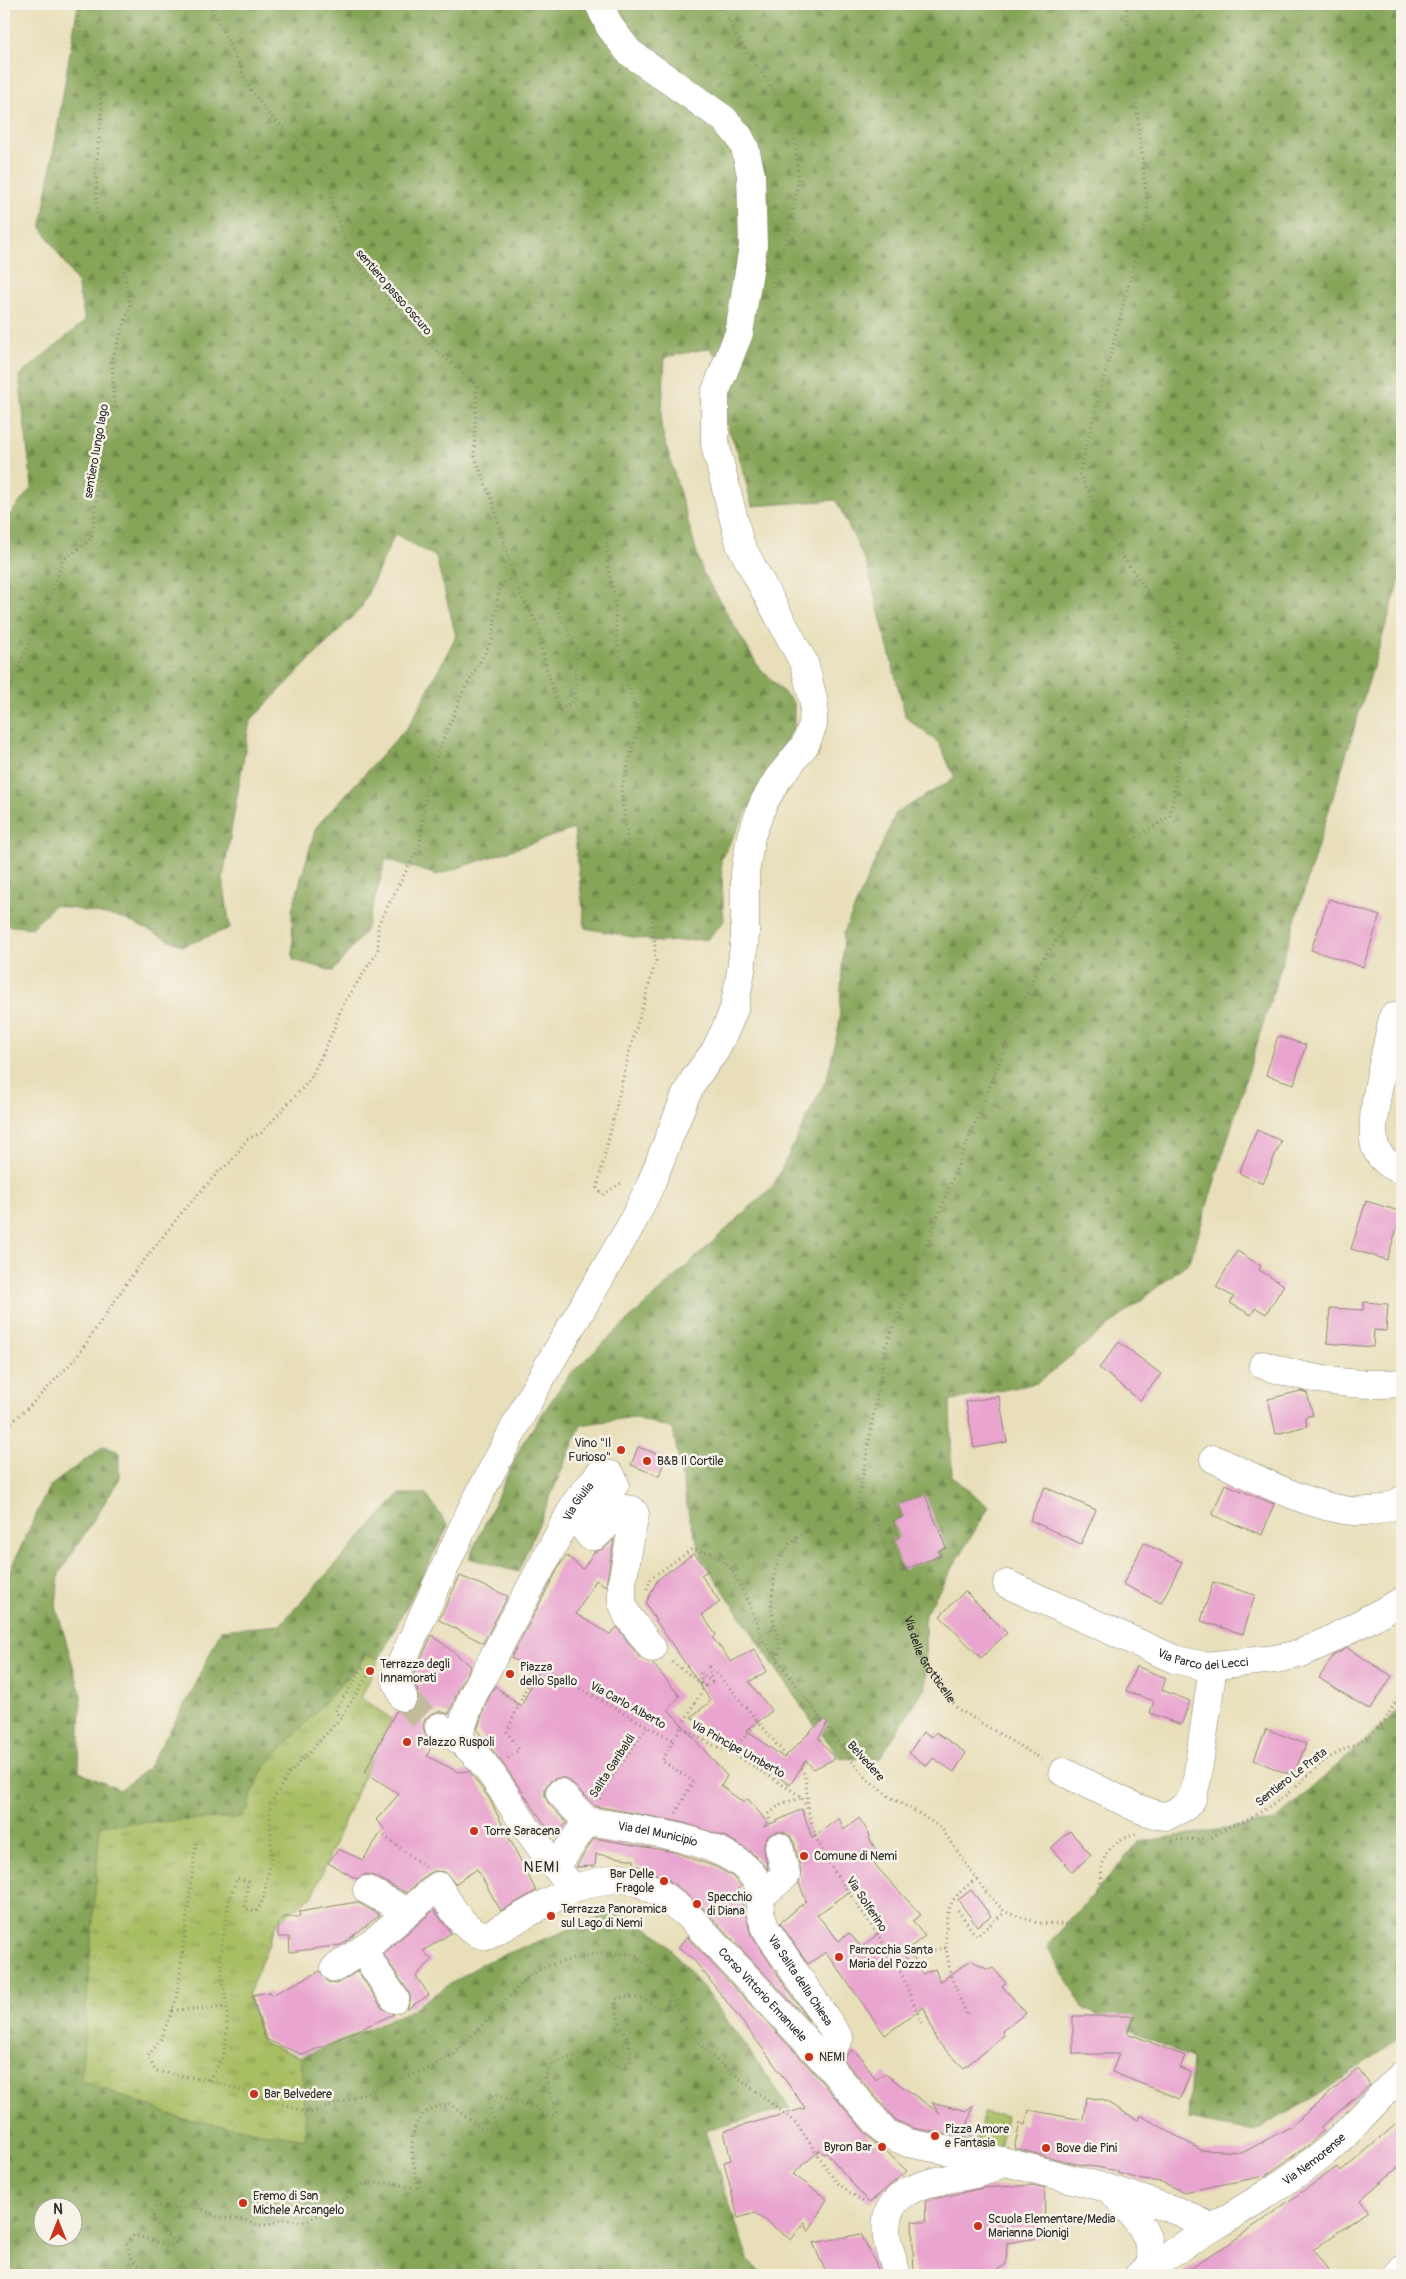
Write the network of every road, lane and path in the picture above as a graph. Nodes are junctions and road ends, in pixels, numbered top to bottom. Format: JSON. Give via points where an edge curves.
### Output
{"nodes":[{"id":1,"x":80,"y":4,"type":"edge"},
{"id":2,"x":210,"y":4,"type":"edge"},
{"id":3,"x":599,"y":4,"type":"edge"},
{"id":4,"x":1126,"y":4,"type":"edge"},
{"id":5,"x":514,"y":577,"type":"junction"},
{"id":6,"x":4,"y":710,"type":"edge"},
{"id":7,"x":1394,"y":1017,"type":"dead end"},
{"id":8,"x":1402,"y":1170,"type":"edge"},
{"id":9,"x":632,"y":1177,"type":"dead end"},
{"id":10,"x":1263,"y":1365,"type":"dead end"},
{"id":11,"x":1402,"y":1383,"type":"edge"},
{"id":12,"x":4,"y":1428,"type":"edge"},
{"id":13,"x":1214,"y":1459,"type":"dead end"},
{"id":14,"x":1402,"y":1500,"type":"edge"},
{"id":15,"x":857,"y":1509,"type":"junction"},
{"id":16,"x":1007,"y":1584,"type":"dead end"},
{"id":17,"x":646,"y":1592,"type":"dead end"},
{"id":18,"x":1402,"y":1601,"type":"edge"},
{"id":19,"x":652,"y":1648,"type":"dead end"},
{"id":20,"x":778,"y":1659,"type":"junction"},
{"id":21,"x":365,"y":1664,"type":"dead end"},
{"id":22,"x":1213,"y":1666,"type":"junction"},
{"id":23,"x":679,"y":1667,"type":"dead end"},
{"id":24,"x":701,"y":1684,"type":"junction"},
{"id":25,"x":1402,"y":1691,"type":"edge"},
{"id":26,"x":357,"y":1693,"type":"dead end"},
{"id":27,"x":401,"y":1693,"type":"tunnel mouth"},
{"id":28,"x":341,"y":1718,"type":"junction"},
{"id":29,"x":758,"y":1721,"type":"junction"},
{"id":30,"x":648,"y":1727,"type":"junction"},
{"id":31,"x":681,"y":1727,"type":"junction"},
{"id":32,"x":672,"y":1740,"type":"junction"},
{"id":33,"x":731,"y":1752,"type":"junction"},
{"id":34,"x":786,"y":1756,"type":"dead end"},
{"id":35,"x":801,"y":1768,"type":"dead end"},
{"id":36,"x":490,"y":1771,"type":"junction"},
{"id":37,"x":1063,"y":1772,"type":"joint"},
{"id":38,"x":560,"y":1793,"type":"dead end"},
{"id":39,"x":802,"y":1798,"type":"junction"},
{"id":40,"x":592,"y":1814,"type":"junction"},
{"id":41,"x":810,"y":1815,"type":"junction"},
{"id":42,"x":1140,"y":1833,"type":"dead end"},
{"id":43,"x":665,"y":1834,"type":"junction"},
{"id":44,"x":384,"y":1836,"type":"dead end"},
{"id":45,"x":774,"y":1836,"type":"joint"},
{"id":46,"x":1164,"y":1838,"type":"dead end"},
{"id":47,"x":196,"y":1843,"type":"dead end"},
{"id":48,"x":556,"y":1868,"type":"junction"},
{"id":49,"x":976,"y":1879,"type":"junction"},
{"id":50,"x":438,"y":1886,"type":"junction"},
{"id":51,"x":574,"y":1888,"type":"junction"},
{"id":52,"x":367,"y":1890,"type":"dead end"},
{"id":53,"x":760,"y":1898,"type":"junction"},
{"id":54,"x":958,"y":1910,"type":"dead end"},
{"id":55,"x":408,"y":1912,"type":"junction"},
{"id":56,"x":1005,"y":1912,"type":"junction"},
{"id":57,"x":946,"y":1948,"type":"junction"},
{"id":58,"x":362,"y":1950,"type":"junction"},
{"id":59,"x":897,"y":1963,"type":"junction"},
{"id":60,"x":335,"y":1968,"type":"dead end"},
{"id":61,"x":671,"y":1994,"type":"junction"},
{"id":62,"x":395,"y":1999,"type":"dead end"},
{"id":63,"x":227,"y":2007,"type":"junction"},
{"id":64,"x":172,"y":2010,"type":"junction"},
{"id":65,"x":967,"y":2015,"type":"dead end"},
{"id":66,"x":923,"y":2026,"type":"dead end"},
{"id":67,"x":821,"y":2057,"type":"junction"},
{"id":68,"x":1402,"y":2075,"type":"edge"},
{"id":69,"x":209,"y":2080,"type":"junction"},
{"id":70,"x":1002,"y":2161,"type":"junction"},
{"id":71,"x":1110,"y":2189,"type":"junction"},
{"id":72,"x":1170,"y":2208,"type":"junction"},
{"id":73,"x":886,"y":2219,"type":"junction"},
{"id":74,"x":1212,"y":2227,"type":"junction"},
{"id":75,"x":1143,"y":2229,"type":"junction"},
{"id":76,"x":1402,"y":2269,"type":"edge"},
{"id":77,"x":1144,"y":2271,"type":"edge"},
{"id":78,"x":162,"y":2275,"type":"edge"},
{"id":79,"x":897,"y":2275,"type":"edge"},
{"id":80,"x":1398,"y":2275,"type":"edge"}],
"edges":[{"from":1,"to":6,"type":"path","name":"sentiero lungo lago","via":[[78,24],[94,65],[102,107],[96,166],[97,214],[120,249],[130,306],[112,360],[114,402],[100,468],[92,538],[62,561],[49,601],[14,676]]},
{"from":2,"to":5,"type":"path","name":"sentiero passo oscuro","via":[[251,90],[271,117],[321,159],[332,178],[331,198],[349,255],[431,346],[477,385],[474,455],[492,500]]},
{"from":3,"to":27,"type":"street","via":[[628,52],[724,119],[745,148],[752,175],[752,246],[738,333],[715,393],[716,444],[740,544],[804,663],[812,690],[813,725],[805,745],[773,786],[760,810],[752,836],[745,873],[742,963],[727,1026],[715,1051],[690,1087],[650,1186],[469,1514],[395,1676]]},
{"from":4,"to":15,"type":"path","via":[[1148,212],[1079,473],[1114,544],[1170,623],[1187,708],[1170,816],[1106,857],[1079,908],[1037,968],[885,1348]]},
{"from":5,"to":9,"type":"path","via":[[538,625],[559,711],[575,700],[576,648],[556,607],[564,563],[575,526],[593,513],[606,531],[617,644],[639,725],[621,790],[632,875],[652,916],[656,961],[629,1053],[597,1188],[603,1195]]},
{"from":5,"to":12,"type":"path","via":[[500,585],[492,640],[462,694],[428,780],[420,844],[378,925],[378,951],[342,1006],[310,1080],[260,1133],[247,1139],[231,1162],[189,1204],[133,1274],[76,1358]]},
{"from":7,"to":8,"type":"street","via":[[1374,1121],[1376,1150],[1391,1166]]},
{"from":10,"to":11,"type":"street","via":[[1327,1382]]},
{"from":13,"to":14,"type":"street","via":[[1340,1510],[1372,1512],[1390,1508]]},
{"from":15,"to":20,"type":"path","via":[[792,1541],[776,1566],[771,1608],[780,1648]]},
{"from":15,"to":37,"type":"path","name":"Via delle Grotticelle","via":[[876,1518],[921,1657],[958,1709]]},
{"from":16,"to":22,"type":"street","name":"Via Parco dei Lecci","via":[[1174,1659]]},
{"from":17,"to":20,"type":"path","name":"Belvedere","via":[[651,1578],[691,1550],[711,1553],[730,1567],[748,1600],[763,1640]]},
{"from":18,"to":22,"type":"street","name":"Via Parco dei Lecci","via":[[1299,1654]]},
{"from":19,"to":36,"type":"street","name":"Via Giulia","via":[[627,1615],[622,1602],[622,1582],[635,1514],[624,1509],[595,1536],[586,1531],[588,1522],[615,1484],[611,1475],[600,1473],[576,1502],[472,1697],[448,1732],[475,1752]]},
{"from":20,"to":49,"type":"path","name":"Belvedere","via":[[868,1780],[890,1798],[942,1829]]},
{"from":21,"to":28,"type":"path","via":[[335,1711]]},
{"from":22,"to":37,"type":"street","via":[[1197,1779],[1192,1799],[1185,1807],[1167,1816],[1157,1816]]},
{"from":23,"to":24,"type":"path"},
{"from":24,"to":29,"type":"path","via":[[701,1673],[712,1682],[709,1667]]},
{"from":24,"to":31,"type":"path","name":"Via Principe Umberto","via":[[705,1686]]},
{"from":25,"to":46,"type":"path","name":"Sentiero Le Prata","via":[[1384,1722],[1371,1735],[1325,1760],[1285,1796],[1250,1819],[1209,1839],[1173,1841]]},
{"from":26,"to":28,"type":"path"},
{"from":28,"to":63,"type":"path","via":[[288,1775],[270,1804],[271,1857],[264,1900],[256,1912],[245,1908],[248,1881],[237,1878],[229,1900],[220,1958]]},
{"from":29,"to":33,"type":"path"},
{"from":29,"to":34,"type":"path"},
{"from":30,"to":32,"type":"path","name":"Via Carlo Alberto"},
{"from":30,"to":36,"type":"path","name":"Via Carlo Alberto","via":[[537,1663],[508,1732],[519,1750]]},
{"from":30,"to":40,"type":"path","name":"Salita Garibaldi","via":[[617,1769]]},
{"from":31,"to":32,"type":"path"},
{"from":31,"to":33,"type":"path","name":"Via Principe Umberto","via":[[718,1749]]},
{"from":32,"to":43,"type":"path","via":[[662,1761],[693,1781]]},
{"from":33,"to":39,"type":"path","name":"Via Principe Umberto"},
{"from":35,"to":41,"type":"path"},
{"from":36,"to":48,"type":"street"},
{"from":38,"to":40,"type":"street"},
{"from":39,"to":41,"type":"path","name":"Via Solferino"},
{"from":39,"to":45,"type":"path","via":[[782,1803],[769,1814]]},
{"from":40,"to":43,"type":"street","name":"Via del Municipio"},
{"from":40,"to":48,"type":"street"},
{"from":41,"to":59,"type":"path","name":"Via Solferino","via":[[814,1835],[827,1861]]},
{"from":42,"to":56,"type":"path","via":[[1121,1839],[1108,1849],[1100,1871],[1101,1885],[1111,1889],[1121,1901],[1126,1915],[1112,1930],[1039,1923]]},
{"from":43,"to":53,"type":"street","name":"Via del Municipio","via":[[726,1853]]},
{"from":44,"to":50,"type":"path","via":[[423,1865]]},
{"from":45,"to":53,"type":"street","via":[[786,1874]]},
{"from":47,"to":64,"type":"path","via":[[177,1997]]},
{"from":48,"to":51,"type":"street"},
{"from":49,"to":56,"type":"path","name":"Belvedere"},
{"from":49,"to":57,"type":"path","via":[[951,1901],[946,1924]]},
{"from":50,"to":51,"type":"street","name":"Corso Vittorio Emanuele","via":[[466,1928],[487,1936]]},
{"from":50,"to":55,"type":"street"},
{"from":51,"to":67,"type":"street","name":"Corso Vittorio Emanuele","via":[[620,1877],[637,1881],[661,1894],[690,1917]]},
{"from":52,"to":55,"type":"street"},
{"from":53,"to":67,"type":"street","name":"Via Salita della Chiesa","via":[[767,1932],[840,2038]]},
{"from":54,"to":56,"type":"path","via":[[976,1936]]},
{"from":55,"to":58,"type":"street"},
{"from":57,"to":59,"type":"path","via":[[917,1953]]},
{"from":57,"to":65,"type":"path","via":[[951,1977]]},
{"from":58,"to":60,"type":"street"},
{"from":58,"to":62,"type":"street"},
{"from":59,"to":66,"type":"path","name":"Via Solferino"},
{"from":61,"to":69,"type":"path","via":[[666,1981],[634,1954],[598,1953],[547,1966],[529,1976],[454,2054],[424,2071],[381,2085],[350,2100],[309,2113]]},
{"from":61,"to":73,"type":"path","via":[[683,2024],[710,2055],[796,2123],[837,2183]]},
{"from":61,"to":78,"type":"path","via":[[667,2007],[660,2009],[648,2000],[625,1996],[616,1999],[614,2008],[629,2046],[631,2061],[628,2068],[619,2068],[602,2057],[577,2055],[552,2064],[544,2077],[556,2112],[554,2115],[546,2115],[536,2108],[497,2095],[488,2101],[496,2127],[483,2130],[449,2103],[428,2111],[415,2126],[412,2152],[419,2189],[393,2183],[364,2183],[340,2202],[305,2222],[282,2219],[269,2225],[217,2217],[201,2208],[169,2209],[158,2205],[152,2212],[156,2224],[175,2243],[170,2246],[134,2235],[127,2243],[129,2256],[143,2269]]},
{"from":63,"to":64,"type":"path"},
{"from":63,"to":69,"type":"path","via":[[223,2057]]},
{"from":64,"to":69,"type":"path","via":[[161,2039],[148,2056],[155,2071]]},
{"from":67,"to":70,"type":"street","name":"Corso Vittorio Emanuele","via":[[886,2133],[908,2143]]},
{"from":68,"to":74,"type":"street","name":"Via Nemorense","via":[[1325,2152],[1277,2187]]},
{"from":70,"to":71,"type":"street","name":"Corso Vittorio Emanuele"},
{"from":70,"to":73,"type":"street","via":[[991,2170],[926,2183],[905,2192],[890,2207]]},
{"from":71,"to":72,"type":"street","name":"Corso Vittorio Emanuele"},
{"from":71,"to":75,"type":"street"},
{"from":72,"to":74,"type":"street","name":"Corso Vittorio Emanuele"},
{"from":72,"to":75,"type":"street"},
{"from":73,"to":79,"type":"street"},
{"from":74,"to":77,"type":"street","name":"Via Nemorense"},
{"from":75,"to":77,"type":"street","via":[[1151,2251]]},
{"from":76,"to":80,"type":"street"}]}
